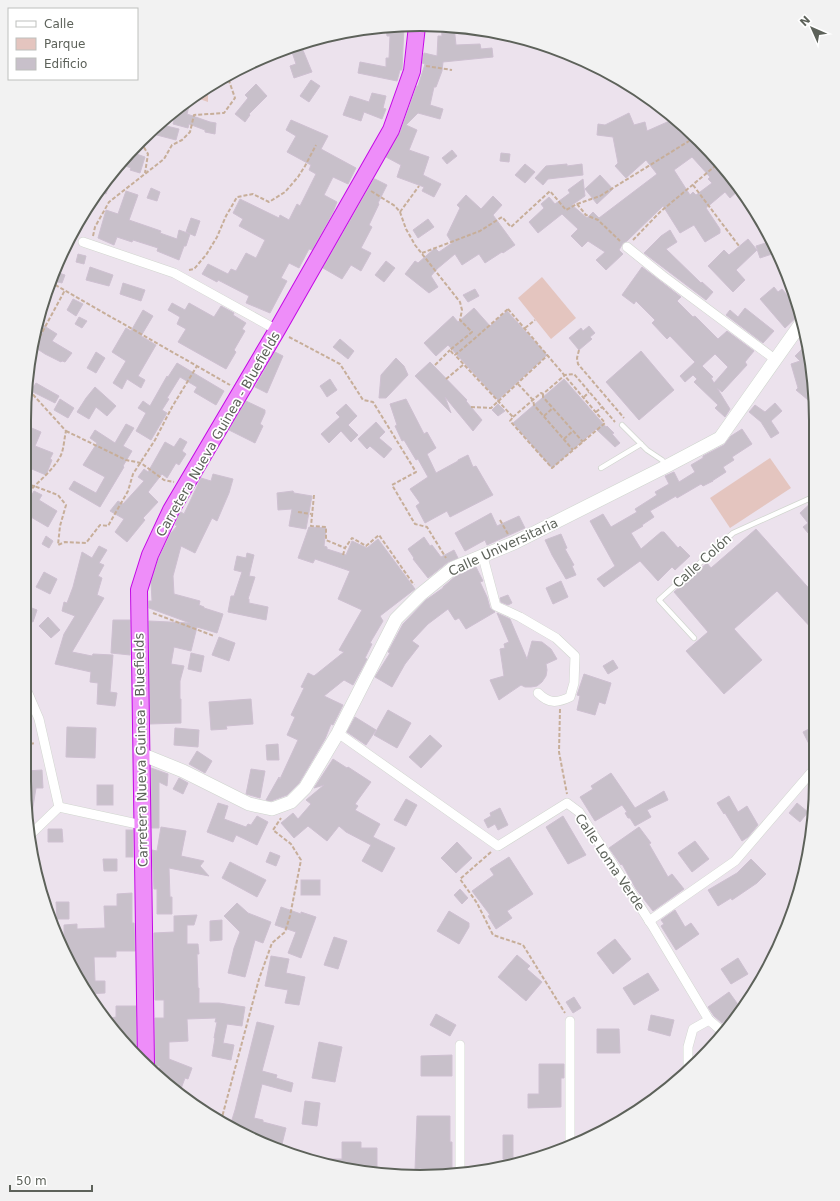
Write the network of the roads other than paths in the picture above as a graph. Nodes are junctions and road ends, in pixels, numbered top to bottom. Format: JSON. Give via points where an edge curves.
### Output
{"nodes":[{"id":1,"x":416,"y":31,"type":"edge"},
{"id":2,"x":87,"y":243,"type":"road end"},
{"id":3,"x":627,"y":247,"type":"road end"},
{"id":4,"x":798,"y":328,"type":"edge"},
{"id":5,"x":277,"y":330,"type":"junction"},
{"id":6,"x":776,"y":360,"type":"junction"},
{"id":7,"x":622,"y":425,"type":"road end"},
{"id":8,"x":641,"y":444,"type":"junction"},
{"id":9,"x":667,"y":466,"type":"junction"},
{"id":10,"x":601,"y":468,"type":"dead end"},
{"id":11,"x":809,"y":499,"type":"edge"},
{"id":12,"x":483,"y":557,"type":"junction"},
{"id":13,"x":694,"y":638,"type":"dead end"},
{"id":14,"x":538,"y":693,"type":"dead end"},
{"id":15,"x":31,"y":700,"type":"edge"},
{"id":16,"x":338,"y":733,"type":"junction"},
{"id":17,"x":141,"y":754,"type":"junction"},
{"id":18,"x":809,"y":775,"type":"edge"},
{"id":19,"x":59,"y":807,"type":"junction"},
{"id":20,"x":142,"y":825,"type":"junction"},
{"id":21,"x":34,"y":831,"type":"edge"},
{"id":22,"x":649,"y":921,"type":"junction"},
{"id":23,"x":709,"y":1020,"type":"junction"},
{"id":24,"x":570,"y":1021,"type":"road end"},
{"id":25,"x":719,"y":1029,"type":"edge"},
{"id":26,"x":460,"y":1045,"type":"dead end"},
{"id":27,"x":146,"y":1057,"type":"edge"},
{"id":28,"x":688,"y":1062,"type":"edge"},
{"id":29,"x":570,"y":1140,"type":"edge"},
{"id":30,"x":460,"y":1168,"type":"edge"}],
"edges":[{"from":1,"to":5,"type":"highway","name":"Carretera Nueva Guinea - Bluefields","via":[[412,70],[391,130]]},
{"from":2,"to":5,"type":"street","via":[[174,273]]},
{"from":3,"to":6,"type":"street"},
{"from":4,"to":6,"type":"street","name":"Calle Universitaria"},
{"from":5,"to":17,"type":"highway","name":"Carretera Nueva Guinea - Bluefields","via":[[171,510],[150,556],[139,590]]},
{"from":6,"to":9,"type":"street","name":"Calle Universitaria","via":[[720,438]]},
{"from":7,"to":8,"type":"lane"},
{"from":8,"to":9,"type":"lane"},
{"from":8,"to":10,"type":"lane"},
{"from":9,"to":12,"type":"street","name":"Calle Universitaria"},
{"from":11,"to":13,"type":"lane","name":"Calle Colón","via":[[733,533],[659,600]]},
{"from":12,"to":14,"type":"street","via":[[496,606],[556,638],[575,656],[574,684],[570,698],[559,702],[544,700]]},
{"from":12,"to":16,"type":"street","name":"Calle Universitaria","via":[[453,568],[396,618]]},
{"from":15,"to":19,"type":"street","via":[[39,719]]},
{"from":16,"to":17,"type":"street","name":"Calle Universitaria","via":[[305,788],[291,802],[272,809],[249,804],[183,771]]},
{"from":16,"to":22,"type":"street","name":"Calle Loma Verde","via":[[498,846],[567,803],[579,812]]},
{"from":17,"to":20,"type":"highway","name":"Carretera Nueva Guinea - Bluefields"},
{"from":18,"to":22,"type":"street","via":[[735,861]]},
{"from":19,"to":20,"type":"street"},
{"from":19,"to":21,"type":"street"},
{"from":20,"to":27,"type":"highway","name":"Carretera Nueva Guinea - Bluefields"},
{"from":22,"to":23,"type":"street","name":"Calle Loma Verde"},
{"from":23,"to":25,"type":"street","name":"Calle Loma Verde"},
{"from":23,"to":28,"type":"street","via":[[693,1029],[688,1047]]},
{"from":24,"to":29,"type":"street"},
{"from":26,"to":30,"type":"street"}]}
